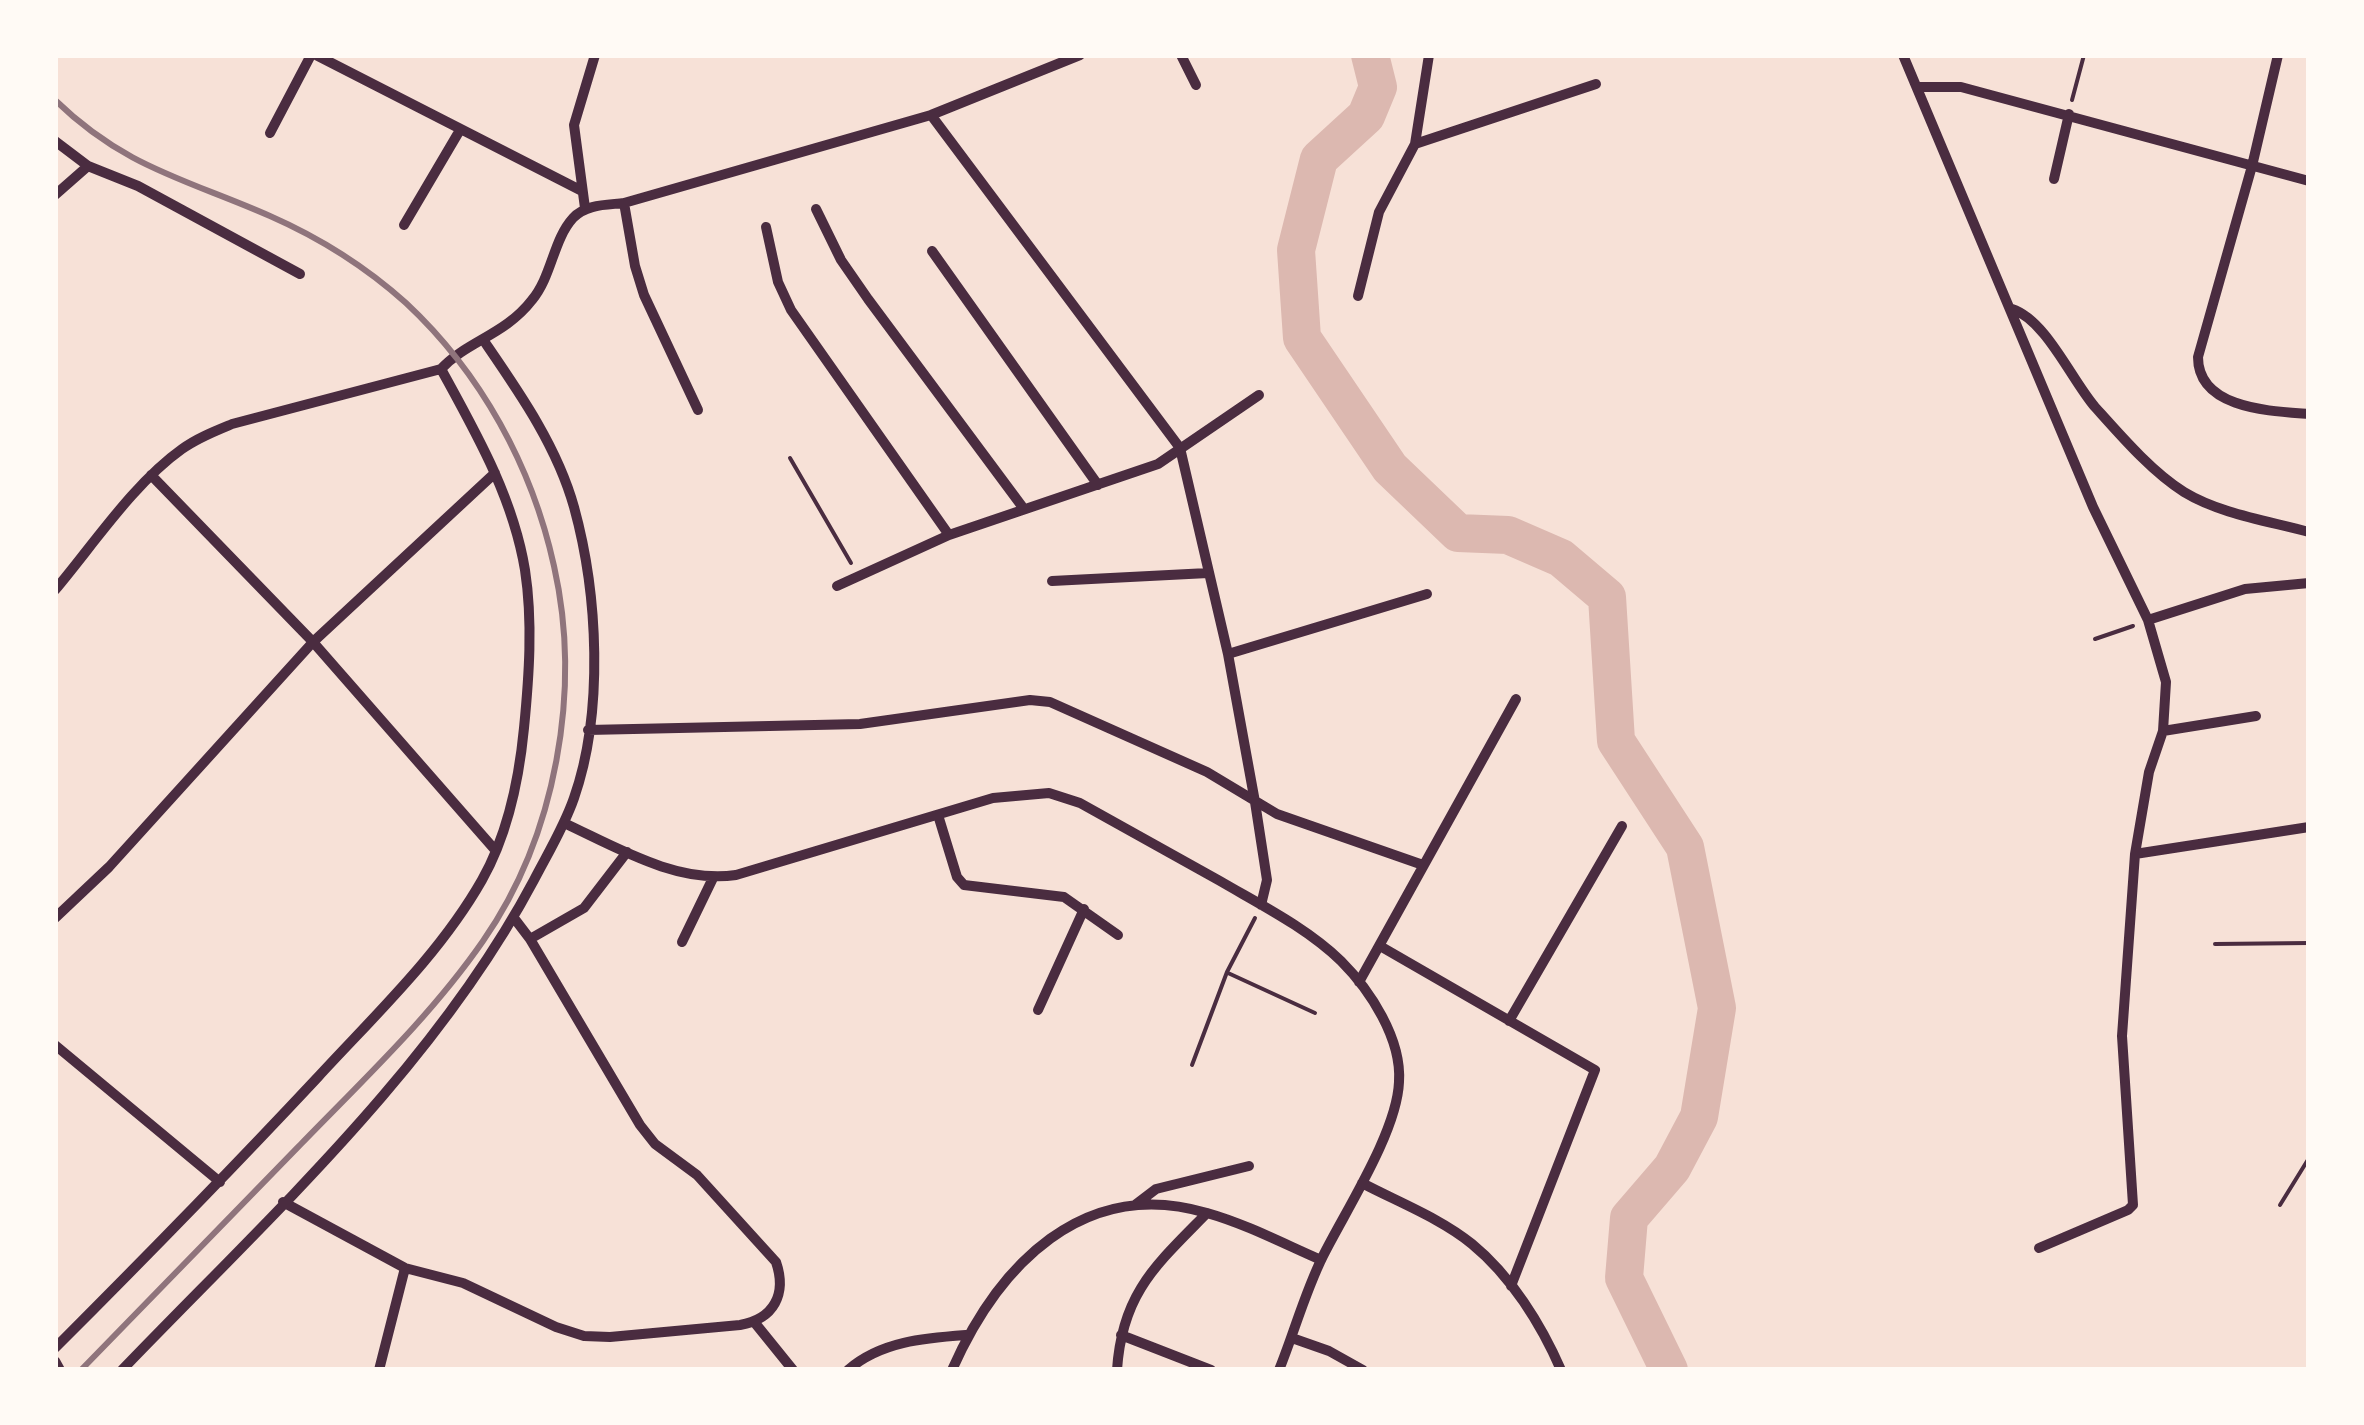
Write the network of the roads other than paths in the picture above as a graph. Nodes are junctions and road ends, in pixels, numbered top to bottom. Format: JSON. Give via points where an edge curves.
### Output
{"nodes":[{"id":1,"x":314,"y":55,"type":"edge"},
{"id":2,"x":596,"y":55,"type":"edge"},
{"id":3,"x":1080,"y":55,"type":"edge"},
{"id":4,"x":1181,"y":55,"type":"edge"},
{"id":5,"x":1428,"y":55,"type":"edge"},
{"id":6,"x":1903,"y":55,"type":"edge"},
{"id":7,"x":2278,"y":55,"type":"edge"},
{"id":8,"x":1596,"y":84,"type":"dead end"},
{"id":9,"x":1196,"y":86,"type":"dead end"},
{"id":10,"x":1917,"y":87,"type":"junction"},
{"id":11,"x":930,"y":114,"type":"junction"},
{"id":12,"x":2069,"y":114,"type":"junction"},
{"id":13,"x":460,"y":130,"type":"junction"},
{"id":14,"x":270,"y":133,"type":"dead end"},
{"id":15,"x":55,"y":141,"type":"edge"},
{"id":16,"x":1415,"y":144,"type":"junction"},
{"id":17,"x":88,"y":166,"type":"junction"},
{"id":18,"x":2252,"y":166,"type":"junction"},
{"id":19,"x":2054,"y":179,"type":"dead end"},
{"id":20,"x":2309,"y":181,"type":"edge"},
{"id":21,"x":582,"y":191,"type":"junction"},
{"id":22,"x":55,"y":196,"type":"edge"},
{"id":23,"x":624,"y":203,"type":"junction"},
{"id":24,"x":586,"y":208,"type":"junction"},
{"id":25,"x":816,"y":209,"type":"dead end"},
{"id":26,"x":404,"y":226,"type":"dead end"},
{"id":27,"x":766,"y":227,"type":"dead end"},
{"id":28,"x":932,"y":252,"type":"dead end"},
{"id":29,"x":300,"y":274,"type":"dead end"},
{"id":30,"x":1358,"y":296,"type":"dead end"},
{"id":31,"x":2012,"y":309,"type":"junction"},
{"id":32,"x":484,"y":341,"type":"junction"},
{"id":33,"x":441,"y":369,"type":"junction"},
{"id":34,"x":1259,"y":395,"type":"dead end"},
{"id":35,"x":698,"y":410,"type":"dead end"},
{"id":36,"x":2309,"y":414,"type":"edge"},
{"id":37,"x":1180,"y":448,"type":"junction"},
{"id":38,"x":495,"y":473,"type":"junction"},
{"id":39,"x":152,"y":475,"type":"junction"},
{"id":40,"x":1098,"y":484,"type":"junction"},
{"id":41,"x":1024,"y":509,"type":"junction"},
{"id":42,"x":2309,"y":532,"type":"edge"},
{"id":43,"x":949,"y":535,"type":"junction"},
{"id":44,"x":1208,"y":573,"type":"junction"},
{"id":45,"x":1052,"y":581,"type":"dead end"},
{"id":46,"x":2309,"y":584,"type":"edge"},
{"id":47,"x":837,"y":586,"type":"dead end"},
{"id":48,"x":55,"y":590,"type":"edge"},
{"id":49,"x":1427,"y":594,"type":"dead end"},
{"id":50,"x":2148,"y":620,"type":"junction"},
{"id":51,"x":314,"y":642,"type":"junction"},
{"id":52,"x":1228,"y":654,"type":"junction"},
{"id":53,"x":1516,"y":699,"type":"dead end"},
{"id":54,"x":2256,"y":716,"type":"dead end"},
{"id":55,"x":588,"y":730,"type":"junction"},
{"id":56,"x":2163,"y":731,"type":"junction"},
{"id":57,"x":1255,"y":802,"type":"junction"},
{"id":58,"x":938,"y":815,"type":"junction"},
{"id":59,"x":564,"y":823,"type":"junction"},
{"id":60,"x":1622,"y":826,"type":"dead end"},
{"id":61,"x":2309,"y":827,"type":"edge"},
{"id":62,"x":496,"y":851,"type":"junction"},
{"id":63,"x":627,"y":852,"type":"junction"},
{"id":64,"x":2134,"y":854,"type":"junction"},
{"id":65,"x":1423,"y":865,"type":"junction"},
{"id":66,"x":713,"y":878,"type":"junction"},
{"id":67,"x":1261,"y":905,"type":"junction"},
{"id":68,"x":1084,"y":909,"type":"junction"},
{"id":69,"x":55,"y":918,"type":"edge"},
{"id":70,"x":514,"y":918,"type":"junction"},
{"id":71,"x":1118,"y":935,"type":"dead end"},
{"id":72,"x":530,"y":939,"type":"junction"},
{"id":73,"x":682,"y":942,"type":"dead end"},
{"id":74,"x":1380,"y":946,"type":"junction"},
{"id":75,"x":1359,"y":982,"type":"junction"},
{"id":76,"x":1038,"y":1010,"type":"dead end"},
{"id":77,"x":1509,"y":1021,"type":"junction"},
{"id":78,"x":55,"y":1045,"type":"edge"},
{"id":79,"x":1249,"y":1166,"type":"dead end"},
{"id":80,"x":220,"y":1182,"type":"junction"},
{"id":81,"x":1362,"y":1183,"type":"junction"},
{"id":82,"x":283,"y":1202,"type":"junction"},
{"id":83,"x":1135,"y":1204,"type":"junction"},
{"id":84,"x":1207,"y":1213,"type":"junction"},
{"id":85,"x":2039,"y":1248,"type":"dead end"},
{"id":86,"x":1321,"y":1260,"type":"junction"},
{"id":87,"x":405,"y":1268,"type":"junction"},
{"id":88,"x":1512,"y":1286,"type":"junction"},
{"id":89,"x":755,"y":1322,"type":"junction"},
{"id":90,"x":1121,"y":1335,"type":"junction"},
{"id":91,"x":967,"y":1336,"type":"junction"},
{"id":92,"x":1292,"y":1338,"type":"junction"},
{"id":93,"x":55,"y":1348,"type":"edge"},
{"id":94,"x":55,"y":1361,"type":"edge"},
{"id":95,"x":60,"y":1370,"type":"edge"},
{"id":96,"x":122,"y":1370,"type":"edge"},
{"id":97,"x":378,"y":1370,"type":"edge"},
{"id":98,"x":793,"y":1370,"type":"edge"},
{"id":99,"x":848,"y":1370,"type":"edge"},
{"id":100,"x":952,"y":1370,"type":"edge"},
{"id":101,"x":1117,"y":1370,"type":"edge"},
{"id":102,"x":1212,"y":1370,"type":"edge"},
{"id":103,"x":1279,"y":1370,"type":"edge"},
{"id":104,"x":1363,"y":1370,"type":"edge"},
{"id":105,"x":1561,"y":1370,"type":"edge"}],
"edges":[{"from":1,"to":13,"type":"street"},
{"from":1,"to":14,"type":"street"},
{"from":2,"to":21,"type":"street","via":[[574,124]]},
{"from":3,"to":11,"type":"street"},
{"from":4,"to":9,"type":"street"},
{"from":5,"to":16,"type":"street"},
{"from":6,"to":10,"type":"street"},
{"from":7,"to":18,"type":"street"},
{"from":8,"to":16,"type":"street"},
{"from":10,"to":12,"type":"street","via":[[1961,87]]},
{"from":10,"to":31,"type":"street"},
{"from":11,"to":23,"type":"street"},
{"from":11,"to":37,"type":"street"},
{"from":12,"to":18,"type":"street"},
{"from":12,"to":19,"type":"street"},
{"from":13,"to":21,"type":"street"},
{"from":13,"to":26,"type":"street"},
{"from":15,"to":17,"type":"street"},
{"from":16,"to":30,"type":"street","via":[[1379,212]]},
{"from":17,"to":22,"type":"street"},
{"from":17,"to":29,"type":"street"},
{"from":18,"to":20,"type":"street"},
{"from":18,"to":36,"type":"street","via":[[2198,371],[2212,390],[2244,406]]},
{"from":21,"to":24,"type":"street"},
{"from":23,"to":24,"type":"street"},
{"from":23,"to":35,"type":"street","via":[[644,295]]},
{"from":24,"to":32,"type":"street","via":[[564,231],[534,300]]},
{"from":25,"to":41,"type":"street","via":[[859,286]]},
{"from":27,"to":43,"type":"street","via":[[792,310]]},
{"from":28,"to":40,"type":"street"},
{"from":31,"to":42,"type":"street","via":[[2033,321],[2095,406],[2185,493]]},
{"from":31,"to":50,"type":"street"},
{"from":32,"to":33,"type":"street"},
{"from":32,"to":55,"type":"street","via":[[553,454],[573,505],[593,624]]},
{"from":33,"to":38,"type":"street"},
{"from":33,"to":39,"type":"street","via":[[232,424],[182,449]]},
{"from":34,"to":37,"type":"street"},
{"from":37,"to":40,"type":"street","via":[[1158,464]]},
{"from":37,"to":44,"type":"street"},
{"from":38,"to":51,"type":"street"},
{"from":38,"to":62,"type":"street","via":[[524,569],[529,619],[520,761]]},
{"from":39,"to":48,"type":"street"},
{"from":39,"to":51,"type":"street"},
{"from":40,"to":41,"type":"street"},
{"from":41,"to":43,"type":"street"},
{"from":43,"to":47,"type":"street"},
{"from":44,"to":45,"type":"street"},
{"from":44,"to":52,"type":"street"},
{"from":46,"to":50,"type":"street","via":[[2245,590]]},
{"from":49,"to":52,"type":"street"},
{"from":50,"to":56,"type":"street","via":[[2166,682]]},
{"from":51,"to":62,"type":"street"},
{"from":51,"to":69,"type":"street"},
{"from":52,"to":57,"type":"street"},
{"from":53,"to":65,"type":"street"},
{"from":54,"to":56,"type":"street"},
{"from":55,"to":57,"type":"street","via":[[860,724],[1050,702],[1208,772]]},
{"from":55,"to":59,"type":"street"},
{"from":56,"to":64,"type":"street"},
{"from":57,"to":65,"type":"street"},
{"from":57,"to":67,"type":"street","via":[[1266,880]]},
{"from":58,"to":66,"type":"street"},
{"from":58,"to":67,"type":"street","via":[[993,798],[1049,792]]},
{"from":58,"to":68,"type":"street","via":[[964,885],[1051,893]]},
{"from":59,"to":63,"type":"street"},
{"from":59,"to":70,"type":"street"},
{"from":60,"to":77,"type":"street"},
{"from":61,"to":64,"type":"street"},
{"from":62,"to":80,"type":"street","via":[[438,944]]},
{"from":63,"to":66,"type":"street"},
{"from":63,"to":72,"type":"street","via":[[584,908]]},
{"from":64,"to":85,"type":"street","via":[[2122,1036],[2132,1205]]},
{"from":65,"to":74,"type":"street"},
{"from":66,"to":73,"type":"street"},
{"from":67,"to":75,"type":"street","via":[[1314,939]]},
{"from":68,"to":71,"type":"street"},
{"from":68,"to":76,"type":"street"},
{"from":70,"to":72,"type":"street"},
{"from":70,"to":82,"type":"street","via":[[416,1055]]},
{"from":72,"to":89,"type":"street","via":[[640,1125],[697,1174],[776,1262],[781,1292]]},
{"from":74,"to":75,"type":"street"},
{"from":74,"to":77,"type":"street"},
{"from":75,"to":81,"type":"street","via":[[1389,1031],[1400,1082]]},
{"from":77,"to":88,"type":"street","via":[[1595,1070]]},
{"from":78,"to":80,"type":"street"},
{"from":79,"to":83,"type":"street","via":[[1156,1189]]},
{"from":80,"to":93,"type":"street"},
{"from":81,"to":86,"type":"street"},
{"from":81,"to":88,"type":"street","via":[[1473,1244]]},
{"from":82,"to":87,"type":"street"},
{"from":82,"to":96,"type":"street"},
{"from":83,"to":84,"type":"street"},
{"from":83,"to":91,"type":"street","via":[[1075,1220],[1024,1258]]},
{"from":84,"to":86,"type":"street"},
{"from":84,"to":90,"type":"street","via":[[1140,1286]]},
{"from":86,"to":92,"type":"street"},
{"from":87,"to":89,"type":"street","via":[[463,1282],[584,1336]]},
{"from":87,"to":97,"type":"street"},
{"from":88,"to":105,"type":"street"},
{"from":89,"to":98,"type":"street"},
{"from":90,"to":101,"type":"street"},
{"from":90,"to":102,"type":"street"},
{"from":91,"to":99,"type":"street","via":[[906,1342]]},
{"from":91,"to":100,"type":"street"},
{"from":92,"to":103,"type":"street"},
{"from":92,"to":104,"type":"street"},
{"from":94,"to":95,"type":"street"}]}
